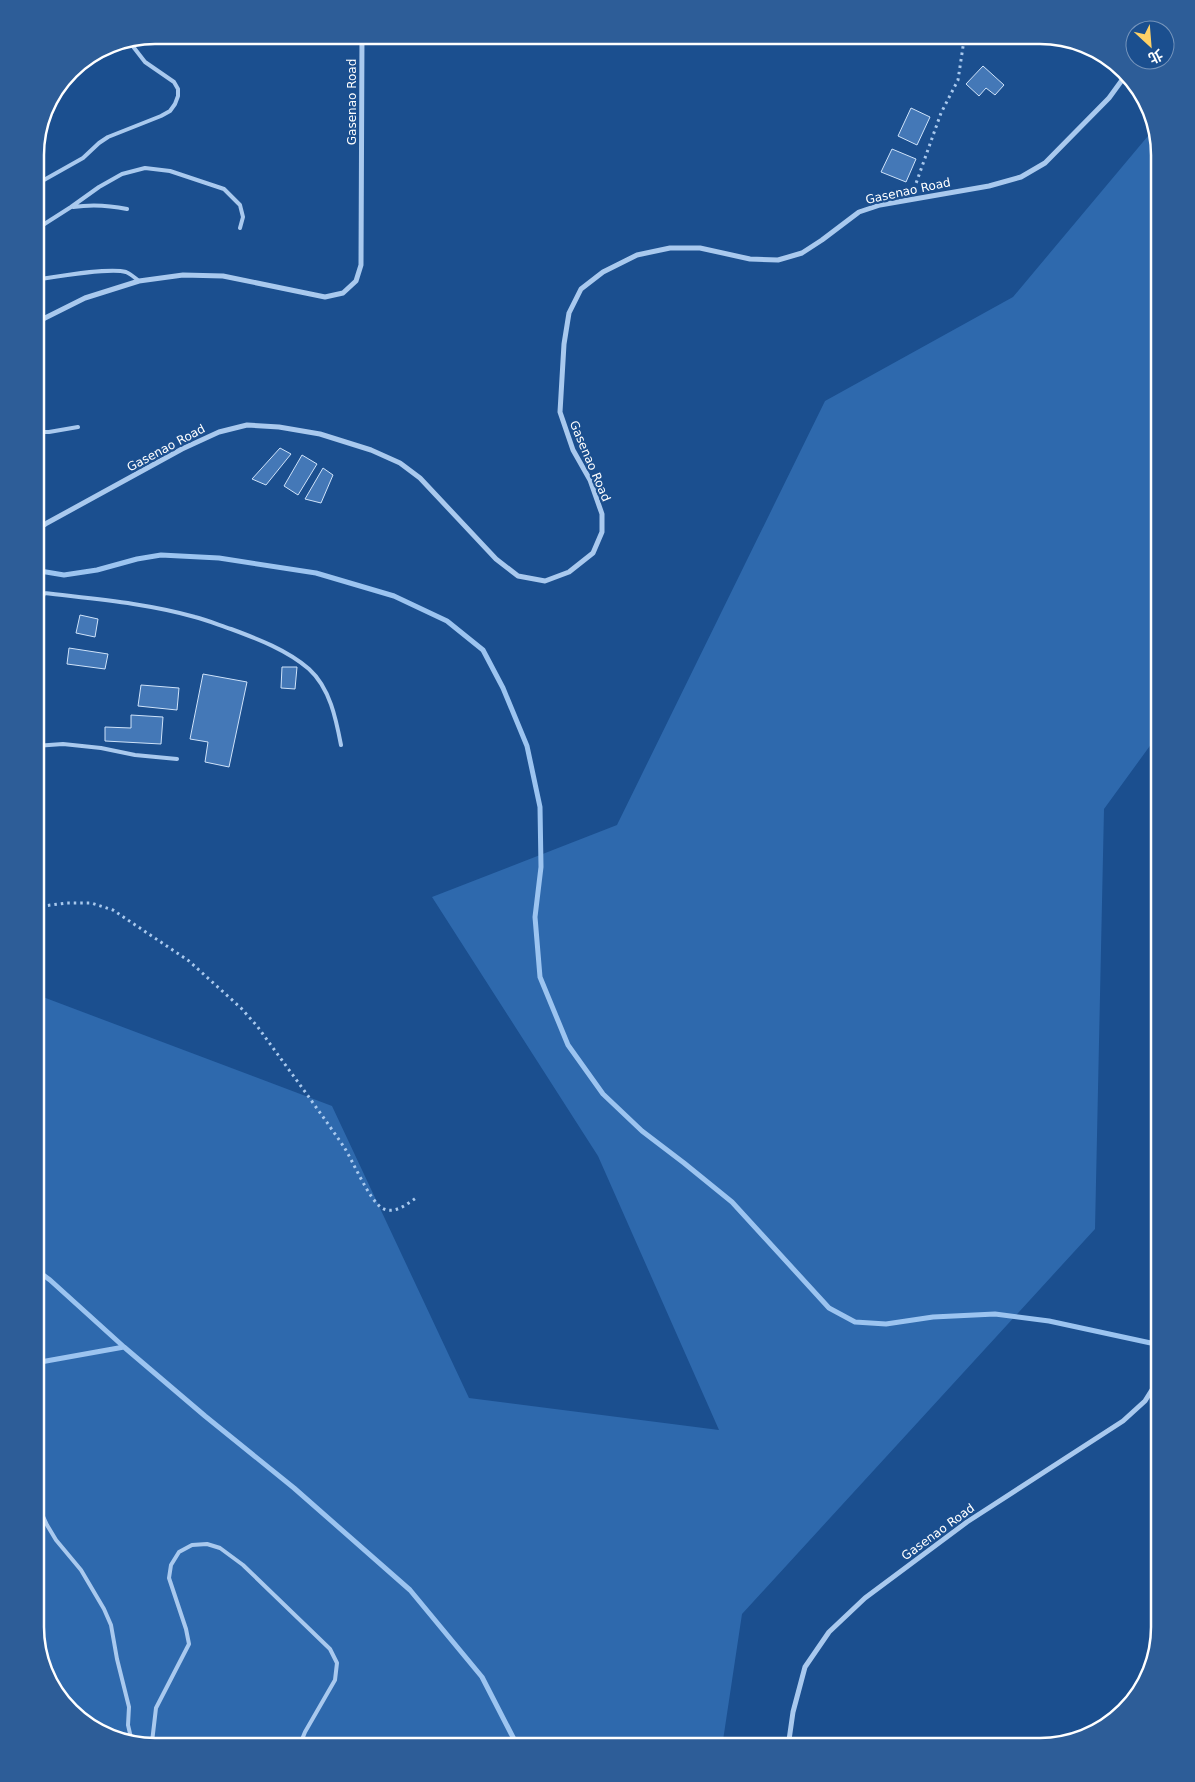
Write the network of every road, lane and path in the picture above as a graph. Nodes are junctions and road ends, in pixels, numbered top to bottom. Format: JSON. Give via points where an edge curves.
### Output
{"nodes":[{"id":1,"x":362,"y":44,"type":"edge"},
{"id":2,"x":963,"y":44,"type":"edge"},
{"id":3,"x":133,"y":46,"type":"edge"},
{"id":4,"x":1122,"y":80,"type":"edge"},
{"id":5,"x":44,"y":180,"type":"edge"},
{"id":6,"x":910,"y":199,"type":"junction"},
{"id":7,"x":71,"y":208,"type":"junction"},
{"id":8,"x":127,"y":209,"type":"dead end"},
{"id":9,"x":44,"y":224,"type":"edge"},
{"id":10,"x":240,"y":228,"type":"dead end"},
{"id":11,"x":44,"y":279,"type":"edge"},
{"id":12,"x":139,"y":281,"type":"junction"},
{"id":13,"x":44,"y":318,"type":"edge"},
{"id":14,"x":78,"y":427,"type":"dead end"},
{"id":15,"x":44,"y":432,"type":"edge"},
{"id":16,"x":44,"y":525,"type":"edge"},
{"id":17,"x":44,"y":593,"type":"edge"},
{"id":18,"x":44,"y":745,"type":"edge"},
{"id":19,"x":341,"y":745,"type":"dead end"},
{"id":20,"x":177,"y":759,"type":"dead end"},
{"id":21,"x":44,"y":906,"type":"edge"},
{"id":22,"x":416,"y":1198,"type":"dead end"},
{"id":23,"x":1151,"y":1391,"type":"edge"},
{"id":24,"x":44,"y":1518,"type":"edge"},
{"id":25,"x":130,"y":1735,"type":"edge"},
{"id":26,"x":152,"y":1738,"type":"edge"},
{"id":27,"x":303,"y":1738,"type":"edge"},
{"id":28,"x":789,"y":1738,"type":"edge"}],
"edges":[{"from":1,"to":12,"type":"street","name":"Gasenao Road","via":[[361,265],[356,281],[343,293],[325,297],[223,276],[183,275]]},
{"from":2,"to":6,"type":"path","via":[[958,80]]},
{"from":3,"to":5,"type":"lane","via":[[145,62],[174,82],[178,88],[175,104],[161,116],[108,137],[83,158]]},
{"from":4,"to":6,"type":"street","name":"Gasenao Road","via":[[1109,98],[1045,163],[1021,176],[989,186]]},
{"from":6,"to":16,"type":"street","name":"Gasenao Road","via":[[880,204],[859,212],[802,253],[778,260],[750,259],[700,248],[670,248],[637,255],[603,272],[581,289],[569,313],[560,412],[602,514],[602,532],[593,553],[569,572],[545,581],[518,576],[496,559],[420,478],[400,463],[320,434],[279,427],[247,425],[219,432]]},
{"from":7,"to":8,"type":"lane","via":[[90,204]]},
{"from":7,"to":9,"type":"lane"},
{"from":7,"to":10,"type":"lane","via":[[122,174],[145,168],[170,171],[224,189],[240,205],[243,218]]},
{"from":11,"to":12,"type":"lane","via":[[117,270]]},
{"from":12,"to":13,"type":"street","name":"Gasenao Road","via":[[85,298]]},
{"from":14,"to":15,"type":"lane"},
{"from":17,"to":19,"type":"lane","via":[[195,617],[254,637],[309,670],[336,714]]},
{"from":18,"to":20,"type":"lane","via":[[70,744]]},
{"from":21,"to":22,"type":"path","via":[[91,904],[113,910],[189,961],[257,1026],[344,1148],[382,1208],[392,1211]]},
{"from":23,"to":28,"type":"street","name":"Gasenao Road","via":[[1123,1420],[967,1522],[865,1598],[829,1632],[805,1667]]},
{"from":24,"to":25,"type":"lane","via":[[56,1540],[81,1570],[111,1625],[129,1706]]},
{"from":26,"to":27,"type":"lane","via":[[156,1708],[189,1644],[168,1578],[171,1565],[179,1552],[192,1545],[207,1544],[220,1548],[243,1565],[318,1636],[334,1656],[337,1663],[335,1680]]}]}
